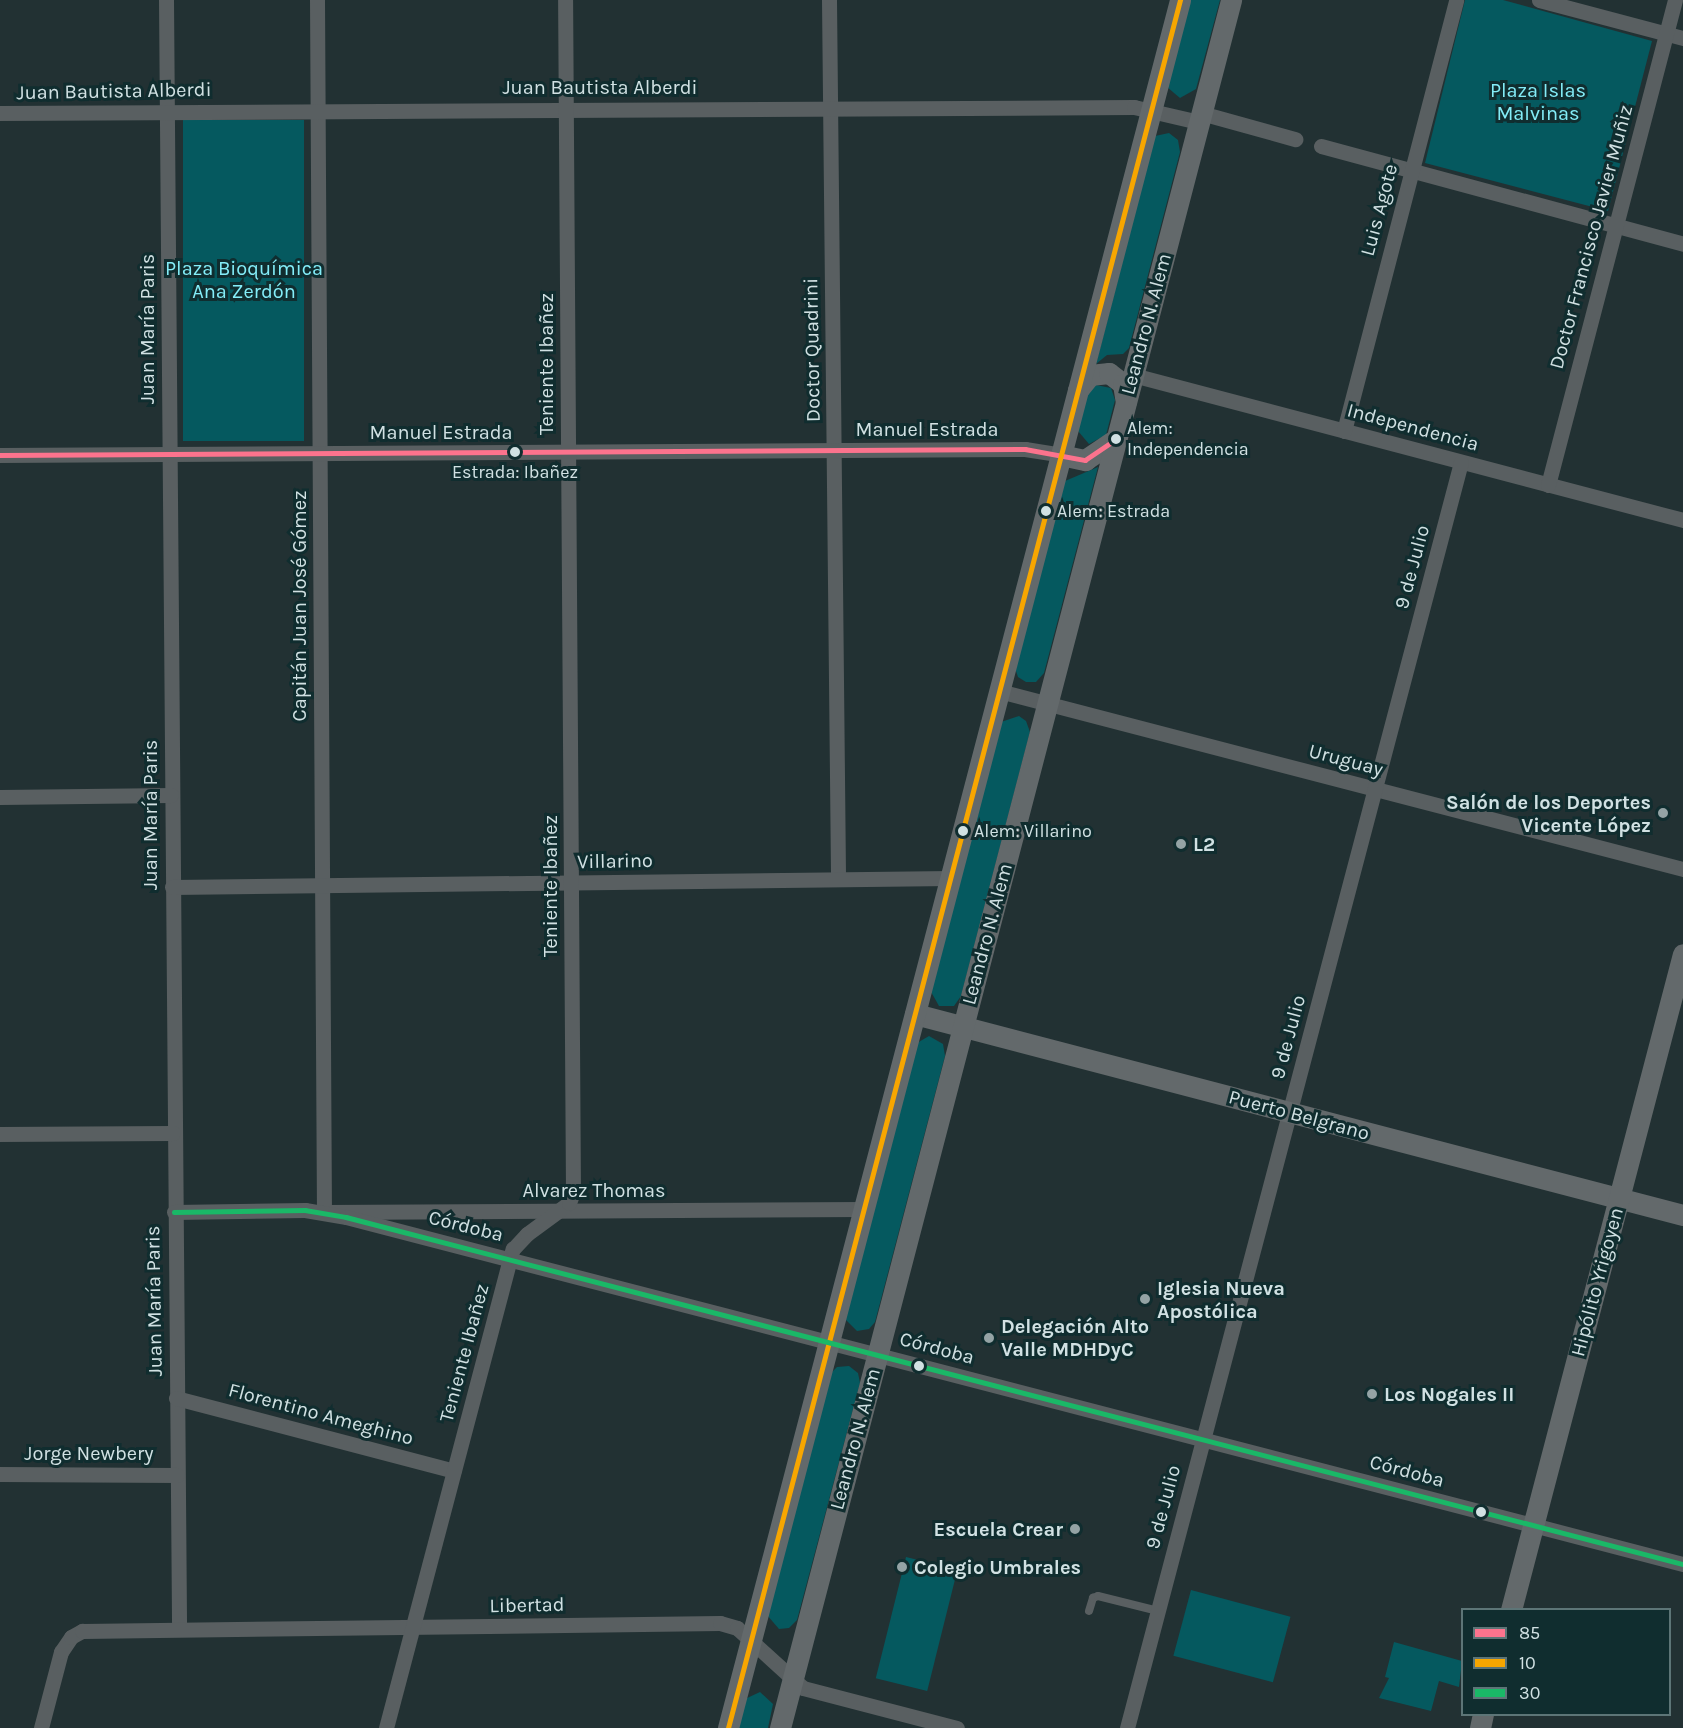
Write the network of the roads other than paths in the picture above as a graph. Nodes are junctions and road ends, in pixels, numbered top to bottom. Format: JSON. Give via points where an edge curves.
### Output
{"nodes":[{"id":1,"x":166,"y":0,"type":"edge"},
{"id":2,"x":317,"y":0,"type":"edge"},
{"id":3,"x":565,"y":0,"type":"edge"},
{"id":4,"x":829,"y":0,"type":"edge"},
{"id":5,"x":1180,"y":0,"type":"edge"},
{"id":6,"x":1231,"y":0,"type":"edge"},
{"id":7,"x":1455,"y":0,"type":"edge"},
{"id":8,"x":1539,"y":0,"type":"edge"},
{"id":9,"x":1675,"y":0,"type":"edge"},
{"id":10,"x":1666,"y":34,"type":"junction"},
{"id":11,"x":1683,"y":38,"type":"edge"},
{"id":12,"x":830,"y":107,"type":"junction"},
{"id":13,"x":565,"y":109,"type":"junction"},
{"id":14,"x":317,"y":110,"type":"junction"},
{"id":15,"x":1151,"y":110,"type":"junction"},
{"id":16,"x":166,"y":111,"type":"junction"},
{"id":17,"x":0,"y":113,"type":"edge"},
{"id":18,"x":1200,"y":118,"type":"junction"},
{"id":19,"x":1295,"y":139,"type":"dead end"},
{"id":20,"x":1321,"y":146,"type":"dead end"},
{"id":21,"x":1412,"y":170,"type":"junction"},
{"id":22,"x":1616,"y":226,"type":"junction"},
{"id":23,"x":1683,"y":244,"type":"edge"},
{"id":24,"x":1133,"y":375,"type":"junction"},
{"id":25,"x":1078,"y":390,"type":"junction"},
{"id":26,"x":1125,"y":403,"type":"junction"},
{"id":27,"x":1344,"y":431,"type":"junction"},
{"id":28,"x":1116,"y":439,"type":"junction"},
{"id":29,"x":834,"y":451,"type":"junction"},
{"id":30,"x":568,"y":452,"type":"junction"},
{"id":31,"x":169,"y":454,"type":"junction"},
{"id":32,"x":319,"y":454,"type":"junction"},
{"id":33,"x":0,"y":455,"type":"edge"},
{"id":34,"x":1061,"y":455,"type":"junction"},
{"id":35,"x":1461,"y":462,"type":"junction"},
{"id":36,"x":1548,"y":484,"type":"junction"},
{"id":37,"x":1683,"y":520,"type":"edge"},
{"id":38,"x":999,"y":691,"type":"junction"},
{"id":39,"x":1047,"y":704,"type":"junction"},
{"id":40,"x":1375,"y":789,"type":"junction"},
{"id":41,"x":171,"y":795,"type":"junction"},
{"id":42,"x":0,"y":796,"type":"edge"},
{"id":43,"x":1683,"y":869,"type":"edge"},
{"id":44,"x":951,"y":878,"type":"junction"},
{"id":45,"x":838,"y":879,"type":"junction"},
{"id":46,"x":571,"y":882,"type":"junction"},
{"id":47,"x":322,"y":885,"type":"junction"},
{"id":48,"x":171,"y":887,"type":"junction"},
{"id":49,"x":1683,"y":954,"type":"edge"},
{"id":50,"x":915,"y":1014,"type":"junction"},
{"id":51,"x":963,"y":1027,"type":"junction"},
{"id":52,"x":1290,"y":1112,"type":"junction"},
{"id":53,"x":173,"y":1133,"type":"junction"},
{"id":54,"x":0,"y":1134,"type":"edge"},
{"id":55,"x":1619,"y":1198,"type":"junction"},
{"id":56,"x":864,"y":1209,"type":"junction"},
{"id":57,"x":558,"y":1211,"type":"junction"},
{"id":58,"x":174,"y":1212,"type":"junction"},
{"id":59,"x":324,"y":1212,"type":"junction"},
{"id":60,"x":1683,"y":1215,"type":"edge"},
{"id":61,"x":510,"y":1260,"type":"junction"},
{"id":62,"x":829,"y":1341,"type":"junction"},
{"id":63,"x":877,"y":1354,"type":"junction"},
{"id":64,"x":176,"y":1398,"type":"junction"},
{"id":65,"x":1203,"y":1439,"type":"junction"},
{"id":66,"x":454,"y":1471,"type":"junction"},
{"id":67,"x":0,"y":1474,"type":"edge"},
{"id":68,"x":177,"y":1475,"type":"junction"},
{"id":69,"x":1533,"y":1525,"type":"junction"},
{"id":70,"x":1683,"y":1564,"type":"edge"},
{"id":71,"x":1512,"y":1608,"type":"edge"},
{"id":72,"x":1089,"y":1611,"type":"dead end"},
{"id":73,"x":1158,"y":1611,"type":"junction"},
{"id":74,"x":413,"y":1627,"type":"junction"},
{"id":75,"x":179,"y":1629,"type":"junction"},
{"id":76,"x":751,"y":1641,"type":"junction"},
{"id":77,"x":792,"y":1681,"type":"junction"},
{"id":78,"x":930,"y":1725,"type":"edge"},
{"id":79,"x":41,"y":1728,"type":"edge"},
{"id":80,"x":386,"y":1728,"type":"edge"},
{"id":81,"x":728,"y":1728,"type":"edge"},
{"id":82,"x":780,"y":1728,"type":"edge"},
{"id":83,"x":957,"y":1728,"type":"edge"},
{"id":84,"x":1127,"y":1728,"type":"edge"}],
"edges":[{"from":1,"to":16,"type":"street","name":"Juan María Paris"},
{"from":2,"to":14,"type":"street","name":"Capitán Juan José Gómez"},
{"from":3,"to":13,"type":"street","name":"Teniente Ibañez"},
{"from":4,"to":12,"type":"street","name":"Doctor Quadrini"},
{"from":5,"to":15,"type":"main road"},
{"from":6,"to":18,"type":"main road","name":"Leandro N. Alem"},
{"from":7,"to":21,"type":"street","name":"Luis Agote"},
{"from":8,"to":10,"type":"street"},
{"from":9,"to":10,"type":"street","name":"Doctor Francisco Javier Muñiz"},
{"from":10,"to":11,"type":"street"},
{"from":10,"to":22,"type":"street","name":"Doctor Francisco Javier Muñiz"},
{"from":12,"to":13,"type":"street","name":"Juan Bautista Alberdi"},
{"from":12,"to":15,"type":"street","name":"Juan Bautista Alberdi"},
{"from":12,"to":29,"type":"street","name":"Doctor Quadrini"},
{"from":13,"to":14,"type":"street","name":"Juan Bautista Alberdi"},
{"from":13,"to":30,"type":"street","name":"Teniente Ibañez"},
{"from":14,"to":16,"type":"street","name":"Juan Bautista Alberdi"},
{"from":14,"to":32,"type":"street","name":"Capitán Juan José Gómez"},
{"from":15,"to":18,"type":"street","name":"Juan Bautista Alberdi"},
{"from":15,"to":25,"type":"main road"},
{"from":16,"to":17,"type":"street","name":"Juan Bautista Alberdi"},
{"from":16,"to":31,"type":"street","name":"Juan María Paris"},
{"from":18,"to":19,"type":"street","name":"Juan Bautista Alberdi"},
{"from":18,"to":24,"type":"main road","name":"Leandro N. Alem"},
{"from":20,"to":21,"type":"street"},
{"from":21,"to":22,"type":"street"},
{"from":21,"to":27,"type":"street","name":"Luis Agote"},
{"from":22,"to":23,"type":"street"},
{"from":22,"to":36,"type":"street","name":"Doctor Francisco Javier Muñiz"},
{"from":24,"to":26,"type":"main road","name":"Leandro N. Alem"},
{"from":24,"to":27,"type":"street","name":"Independencia"},
{"from":25,"to":26,"type":"main road","via":[[1090,375],[1108,373],[1123,384]]},
{"from":25,"to":34,"type":"main road"},
{"from":26,"to":28,"type":"main road","name":"Leandro N. Alem"},
{"from":27,"to":35,"type":"street","name":"Independencia"},
{"from":28,"to":34,"type":"main road","via":[[1085,460]]},
{"from":28,"to":39,"type":"main road","name":"Leandro N. Alem"},
{"from":29,"to":30,"type":"street","name":"Manuel Estrada"},
{"from":29,"to":34,"type":"street","name":"Manuel Estrada","via":[[1025,449]]},
{"from":29,"to":45,"type":"street","name":"Doctor Quadrini"},
{"from":30,"to":32,"type":"street","name":"Manuel Estrada"},
{"from":30,"to":46,"type":"street","name":"Teniente Ibañez"},
{"from":31,"to":32,"type":"street","name":"Manuel Estrada"},
{"from":31,"to":33,"type":"street","name":"Manuel Estrada"},
{"from":31,"to":41,"type":"street","name":"Juan María Paris"},
{"from":32,"to":47,"type":"street","name":"Capitán Juan José Gómez"},
{"from":34,"to":38,"type":"main road"},
{"from":35,"to":36,"type":"street","name":"Independencia"},
{"from":35,"to":40,"type":"street","name":"9 de Julio"},
{"from":36,"to":37,"type":"street","name":"Independencia"},
{"from":38,"to":39,"type":"street","name":"Uruguay"},
{"from":38,"to":44,"type":"main road"},
{"from":39,"to":40,"type":"street","name":"Uruguay"},
{"from":39,"to":51,"type":"main road","name":"Leandro N. Alem"},
{"from":40,"to":43,"type":"street","name":"Uruguay"},
{"from":40,"to":52,"type":"street","name":"9 de Julio"},
{"from":41,"to":42,"type":"street"},
{"from":41,"to":48,"type":"street","name":"Juan María Paris"},
{"from":44,"to":45,"type":"street","name":"Villarino"},
{"from":44,"to":50,"type":"main road"},
{"from":45,"to":46,"type":"street","name":"Villarino"},
{"from":46,"to":47,"type":"street","name":"Villarino"},
{"from":46,"to":57,"type":"street","name":"Teniente Ibañez","via":[[573,1185],[568,1203]]},
{"from":47,"to":48,"type":"street","name":"Villarino"},
{"from":47,"to":59,"type":"street","name":"Capitán Juan José Gómez"},
{"from":48,"to":53,"type":"street","name":"Juan María Paris"},
{"from":49,"to":55,"type":"main road","name":"Hipólito Yrigoyen"},
{"from":50,"to":51,"type":"main road","name":"Puerto Belgrano"},
{"from":50,"to":56,"type":"main road"},
{"from":51,"to":52,"type":"main road","name":"Puerto Belgrano"},
{"from":51,"to":63,"type":"main road","name":"Leandro N. Alem"},
{"from":52,"to":55,"type":"main road","name":"Puerto Belgrano"},
{"from":52,"to":65,"type":"street","name":"9 de Julio"},
{"from":53,"to":54,"type":"street"},
{"from":53,"to":58,"type":"street","name":"Juan María Paris"},
{"from":55,"to":60,"type":"main road","name":"Puerto Belgrano"},
{"from":55,"to":69,"type":"main road","name":"Hipólito Yrigoyen"},
{"from":56,"to":57,"type":"street","name":"Alvarez Thomas"},
{"from":56,"to":62,"type":"main road"},
{"from":57,"to":59,"type":"street","name":"Alvarez Thomas"},
{"from":57,"to":61,"type":"street","name":"Teniente Ibañez","via":[[519,1241]]},
{"from":58,"to":59,"type":"street","name":"Córdoba"},
{"from":58,"to":64,"type":"street","name":"Juan María Paris"},
{"from":59,"to":61,"type":"street","name":"Córdoba"},
{"from":61,"to":62,"type":"street","name":"Córdoba"},
{"from":61,"to":66,"type":"street","name":"Teniente Ibañez"},
{"from":62,"to":63,"type":"street","name":"Córdoba"},
{"from":62,"to":76,"type":"main road"},
{"from":63,"to":65,"type":"street","name":"Córdoba"},
{"from":63,"to":77,"type":"main road","name":"Leandro N. Alem"},
{"from":64,"to":66,"type":"street","name":"Florentino Ameghino"},
{"from":64,"to":68,"type":"street","name":"Juan María Paris"},
{"from":65,"to":69,"type":"street","name":"Córdoba"},
{"from":65,"to":73,"type":"street","name":"9 de Julio"},
{"from":66,"to":74,"type":"street","name":"Teniente Ibañez"},
{"from":67,"to":68,"type":"street","name":"Jorge Newbery"},
{"from":68,"to":75,"type":"street","name":"Juan María Paris"},
{"from":69,"to":70,"type":"street","name":"Córdoba"},
{"from":69,"to":71,"type":"main road","name":"Hipólito Yrigoyen"},
{"from":72,"to":73,"type":"lane","via":[[1093,1598],[1098,1596]]},
{"from":73,"to":84,"type":"street","name":"9 de Julio"},
{"from":74,"to":75,"type":"street","name":"Libertad"},
{"from":74,"to":76,"type":"street","name":"Libertad","via":[[720,1623],[737,1628]]},
{"from":74,"to":80,"type":"street","name":"Teniente Ibañez"},
{"from":75,"to":79,"type":"street","name":"Libertad","via":[[88,1630],[71,1637],[61,1652]]},
{"from":76,"to":77,"type":"street","name":"Libertad"},
{"from":76,"to":81,"type":"main road"},
{"from":77,"to":78,"type":"street","name":"Libertad","via":[[812,1691]]},
{"from":77,"to":82,"type":"main road","name":"Leandro N. Alem"},
{"from":78,"to":83,"type":"street","name":"Libertad"}]}
